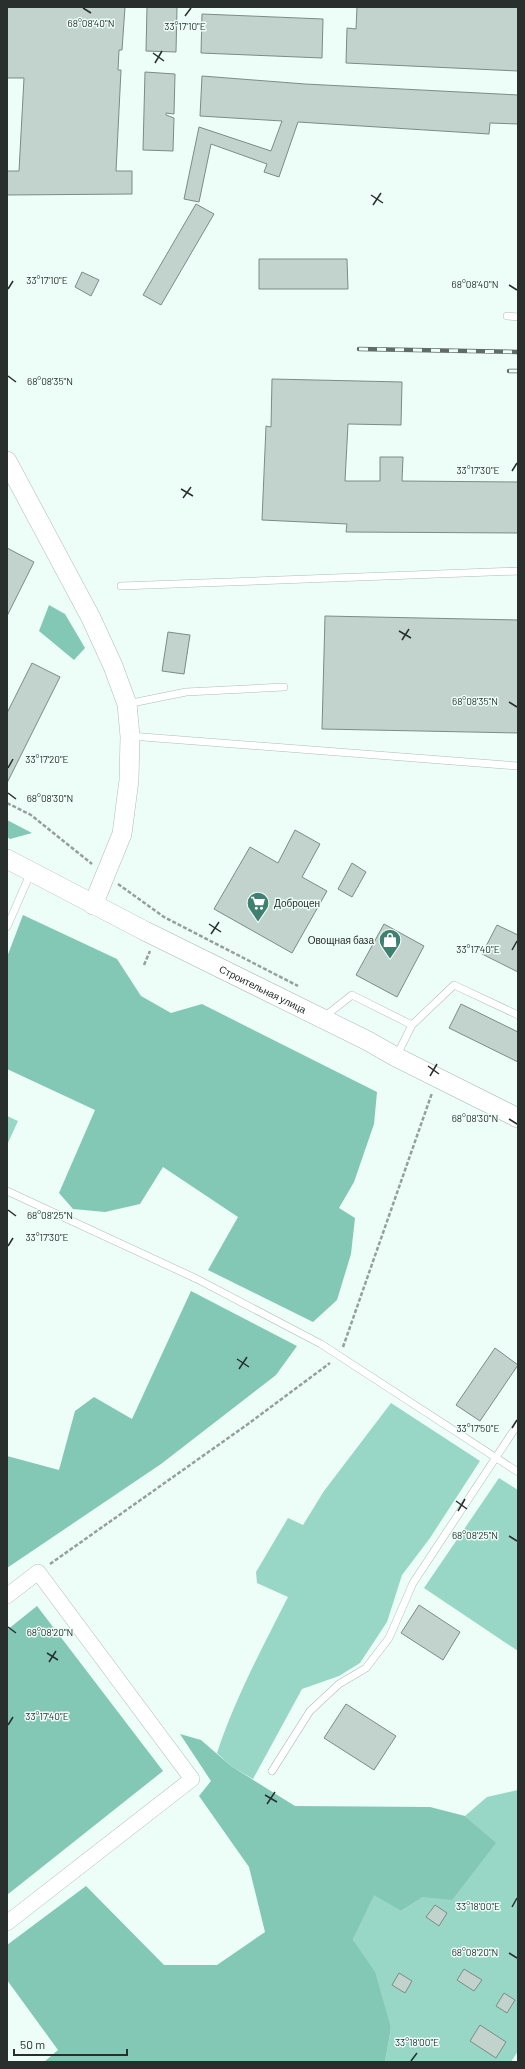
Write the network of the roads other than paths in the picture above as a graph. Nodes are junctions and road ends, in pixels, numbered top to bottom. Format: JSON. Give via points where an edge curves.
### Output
{"nodes":[{"id":1,"x":507,"y":316,"type":"dead end"},
{"id":2,"x":518,"y":317,"type":"edge"},
{"id":3,"x":7,"y":461,"type":"edge"},
{"id":4,"x":518,"y":571,"type":"edge"},
{"id":5,"x":121,"y":586,"type":"dead end"},
{"id":6,"x":284,"y":687,"type":"dead end"},
{"id":7,"x":127,"y":704,"type":"junction"},
{"id":8,"x":130,"y":736,"type":"junction"},
{"id":9,"x":518,"y":766,"type":"edge"},
{"id":10,"x":7,"y":859,"type":"edge"},
{"id":11,"x":31,"y":872,"type":"junction"},
{"id":12,"x":93,"y":904,"type":"junction"},
{"id":13,"x":7,"y":927,"type":"edge"},
{"id":14,"x":518,"y":1014,"type":"edge"},
{"id":15,"x":322,"y":1018,"type":"junction"},
{"id":16,"x":412,"y":1025,"type":"junction"},
{"id":17,"x":396,"y":1057,"type":"junction"},
{"id":18,"x":518,"y":1118,"type":"edge"},
{"id":19,"x":7,"y":1191,"type":"edge"},
{"id":20,"x":518,"y":1424,"type":"edge"},
{"id":21,"x":496,"y":1458,"type":"junction"},
{"id":22,"x":518,"y":1472,"type":"edge"},
{"id":23,"x":7,"y":1596,"type":"edge"},
{"id":24,"x":272,"y":1771,"type":"dead end"},
{"id":25,"x":7,"y":1922,"type":"edge"}],
"edges":[{"from":1,"to":2,"type":"lane"},
{"from":3,"to":7,"type":"street","via":[[90,618],[113,666]]},
{"from":4,"to":5,"type":"lane"},
{"from":6,"to":7,"type":"lane","via":[[186,692]]},
{"from":7,"to":8,"type":"street"},
{"from":8,"to":9,"type":"lane"},
{"from":8,"to":12,"type":"street","via":[[129,780],[122,834]]},
{"from":10,"to":11,"type":"street","name":"Строительная улица"},
{"from":11,"to":12,"type":"street","name":"Строительная улица"},
{"from":11,"to":13,"type":"lane"},
{"from":12,"to":15,"type":"street","name":"Строительная улица"},
{"from":14,"to":16,"type":"lane","via":[[454,985]]},
{"from":15,"to":16,"type":"lane","via":[[352,995]]},
{"from":15,"to":17,"type":"street","name":"Строительная улица"},
{"from":16,"to":17,"type":"lane"},
{"from":17,"to":18,"type":"street","name":"Строительная улица"},
{"from":19,"to":21,"type":"lane","via":[[197,1279],[321,1344]]},
{"from":20,"to":21,"type":"lane"},
{"from":21,"to":22,"type":"lane"},
{"from":21,"to":24,"type":"lane","via":[[413,1583],[389,1638],[366,1668],[339,1684],[310,1711]]},
{"from":23,"to":25,"type":"street","via":[[38,1572],[192,1779]]}]}
